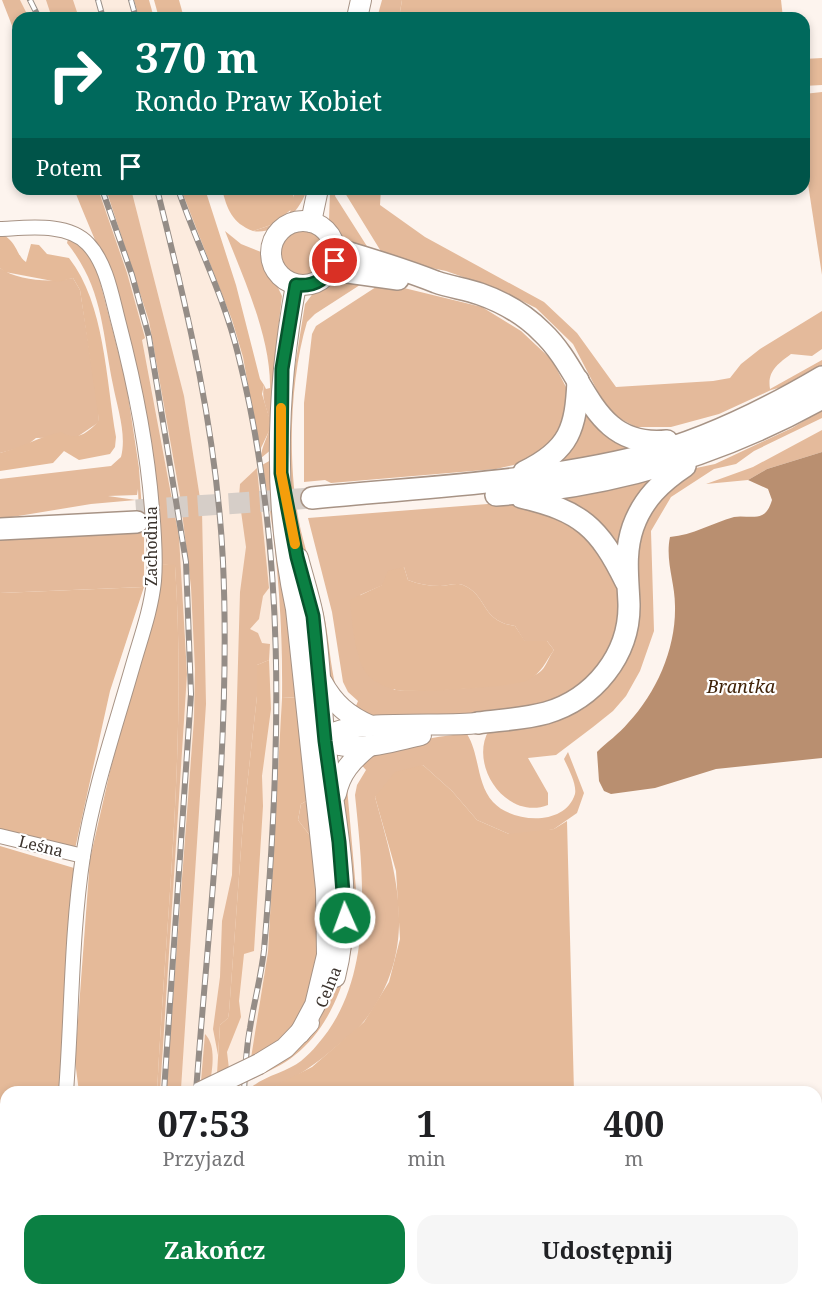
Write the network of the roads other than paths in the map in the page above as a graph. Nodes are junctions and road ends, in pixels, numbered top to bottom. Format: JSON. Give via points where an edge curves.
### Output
{"nodes":[{"id":1,"x":317,"y":195,"type":"edge"},
{"id":2,"x":311,"y":222,"type":"junction"},
{"id":3,"x":0,"y":229,"type":"edge"},
{"id":4,"x":336,"y":249,"type":"junction"},
{"id":5,"x":330,"y":272,"type":"junction"},
{"id":6,"x":437,"y":283,"type":"junction"},
{"id":7,"x":296,"y":285,"type":"junction"},
{"id":8,"x":822,"y":377,"type":"edge"},
{"id":9,"x":578,"y":380,"type":"junction"},
{"id":10,"x":822,"y":398,"type":"edge"},
{"id":11,"x":705,"y":445,"type":"junction"},
{"id":12,"x":281,"y":473,"type":"junction"},
{"id":13,"x":508,"y":487,"type":"junction"},
{"id":14,"x":313,"y":503,"type":"tunnel mouth"},
{"id":15,"x":136,"y":516,"type":"tunnel mouth"},
{"id":16,"x":0,"y":528,"type":"edge"},
{"id":17,"x":626,"y":584,"type":"junction"},
{"id":18,"x":321,"y":680,"type":"junction"},
{"id":19,"x":307,"y":713,"type":"junction"},
{"id":20,"x":472,"y":723,"type":"junction"},
{"id":21,"x":371,"y":726,"type":"junction"},
{"id":22,"x":325,"y":741,"type":"junction"},
{"id":23,"x":368,"y":747,"type":"junction"},
{"id":24,"x":314,"y":778,"type":"junction"},
{"id":25,"x":335,"y":800,"type":"junction"},
{"id":26,"x":0,"y":836,"type":"edge"},
{"id":27,"x":83,"y":856,"type":"junction"},
{"id":28,"x":300,"y":1033,"type":"junction"},
{"id":29,"x":68,"y":1063,"type":"junction"},
{"id":30,"x":66,"y":1086,"type":"edge"},
{"id":31,"x":71,"y":1086,"type":"edge"},
{"id":32,"x":213,"y":1086,"type":"edge"}],
"edges":[{"from":1,"to":2,"type":"street"},
{"from":2,"to":4,"type":"street","via":[[330,233]]},
{"from":2,"to":7,"type":"street","via":[[284,226],[271,247],[276,270]]},
{"from":3,"to":27,"type":"street","name":"Zachodnia","via":[[38,227],[69,233],[84,240],[99,258],[137,392],[147,454],[154,561],[148,615],[98,788]]},
{"from":4,"to":5,"type":"street"},
{"from":4,"to":6,"type":"main road","via":[[414,271]]},
{"from":5,"to":6,"type":"main road"},
{"from":5,"to":7,"type":"street","via":[[311,285]]},
{"from":6,"to":9,"type":"main road","via":[[481,294],[519,313],[556,345]]},
{"from":7,"to":12,"type":"street","name":"Celna","via":[[282,369]]},
{"from":8,"to":11,"type":"main road"},
{"from":9,"to":11,"type":"main road","via":[[596,412],[622,435],[649,443]]},
{"from":9,"to":13,"type":"main road","via":[[574,425],[558,452]]},
{"from":10,"to":11,"type":"main road","via":[[775,423]]},
{"from":11,"to":13,"type":"main road","via":[[623,476]]},
{"from":11,"to":17,"type":"main road","via":[[660,484],[642,507],[631,536]]},
{"from":12,"to":18,"type":"street","name":"Celna","via":[[313,616]]},
{"from":12,"to":19,"type":"street","name":"Celna","via":[[288,570]]},
{"from":13,"to":14,"type":"main road"},
{"from":13,"to":17,"type":"main road","via":[[553,505],[592,528],[608,548]]},
{"from":15,"to":16,"type":"main road"},
{"from":17,"to":20,"type":"main road","via":[[626,633],[617,655],[597,684],[545,713]]},
{"from":18,"to":21,"type":"street","via":[[344,712]]},
{"from":18,"to":22,"type":"street","name":"Celna"},
{"from":19,"to":22,"type":"street"},
{"from":19,"to":24,"type":"street","name":"Celna"},
{"from":20,"to":21,"type":"street"},
{"from":20,"to":23,"type":"street"},
{"from":21,"to":22,"type":"street","via":[[342,730]]},
{"from":22,"to":23,"type":"street"},
{"from":22,"to":24,"type":"street","via":[[316,759]]},
{"from":22,"to":25,"type":"street","name":"Celna"},
{"from":23,"to":25,"type":"street","via":[[341,776]]},
{"from":24,"to":28,"type":"street","name":"Celna","via":[[326,889],[327,955],[315,1005]]},
{"from":25,"to":28,"type":"street","name":"Celna","via":[[344,884],[342,949],[324,1002]]},
{"from":26,"to":27,"type":"street","name":"Leśna"},
{"from":27,"to":29,"type":"street","name":"Zachodnia"},
{"from":28,"to":32,"type":"street","name":"Celna","bridge":true,"via":[[259,1064]]},
{"from":29,"to":30,"type":"street"},
{"from":29,"to":31,"type":"street"}]}
